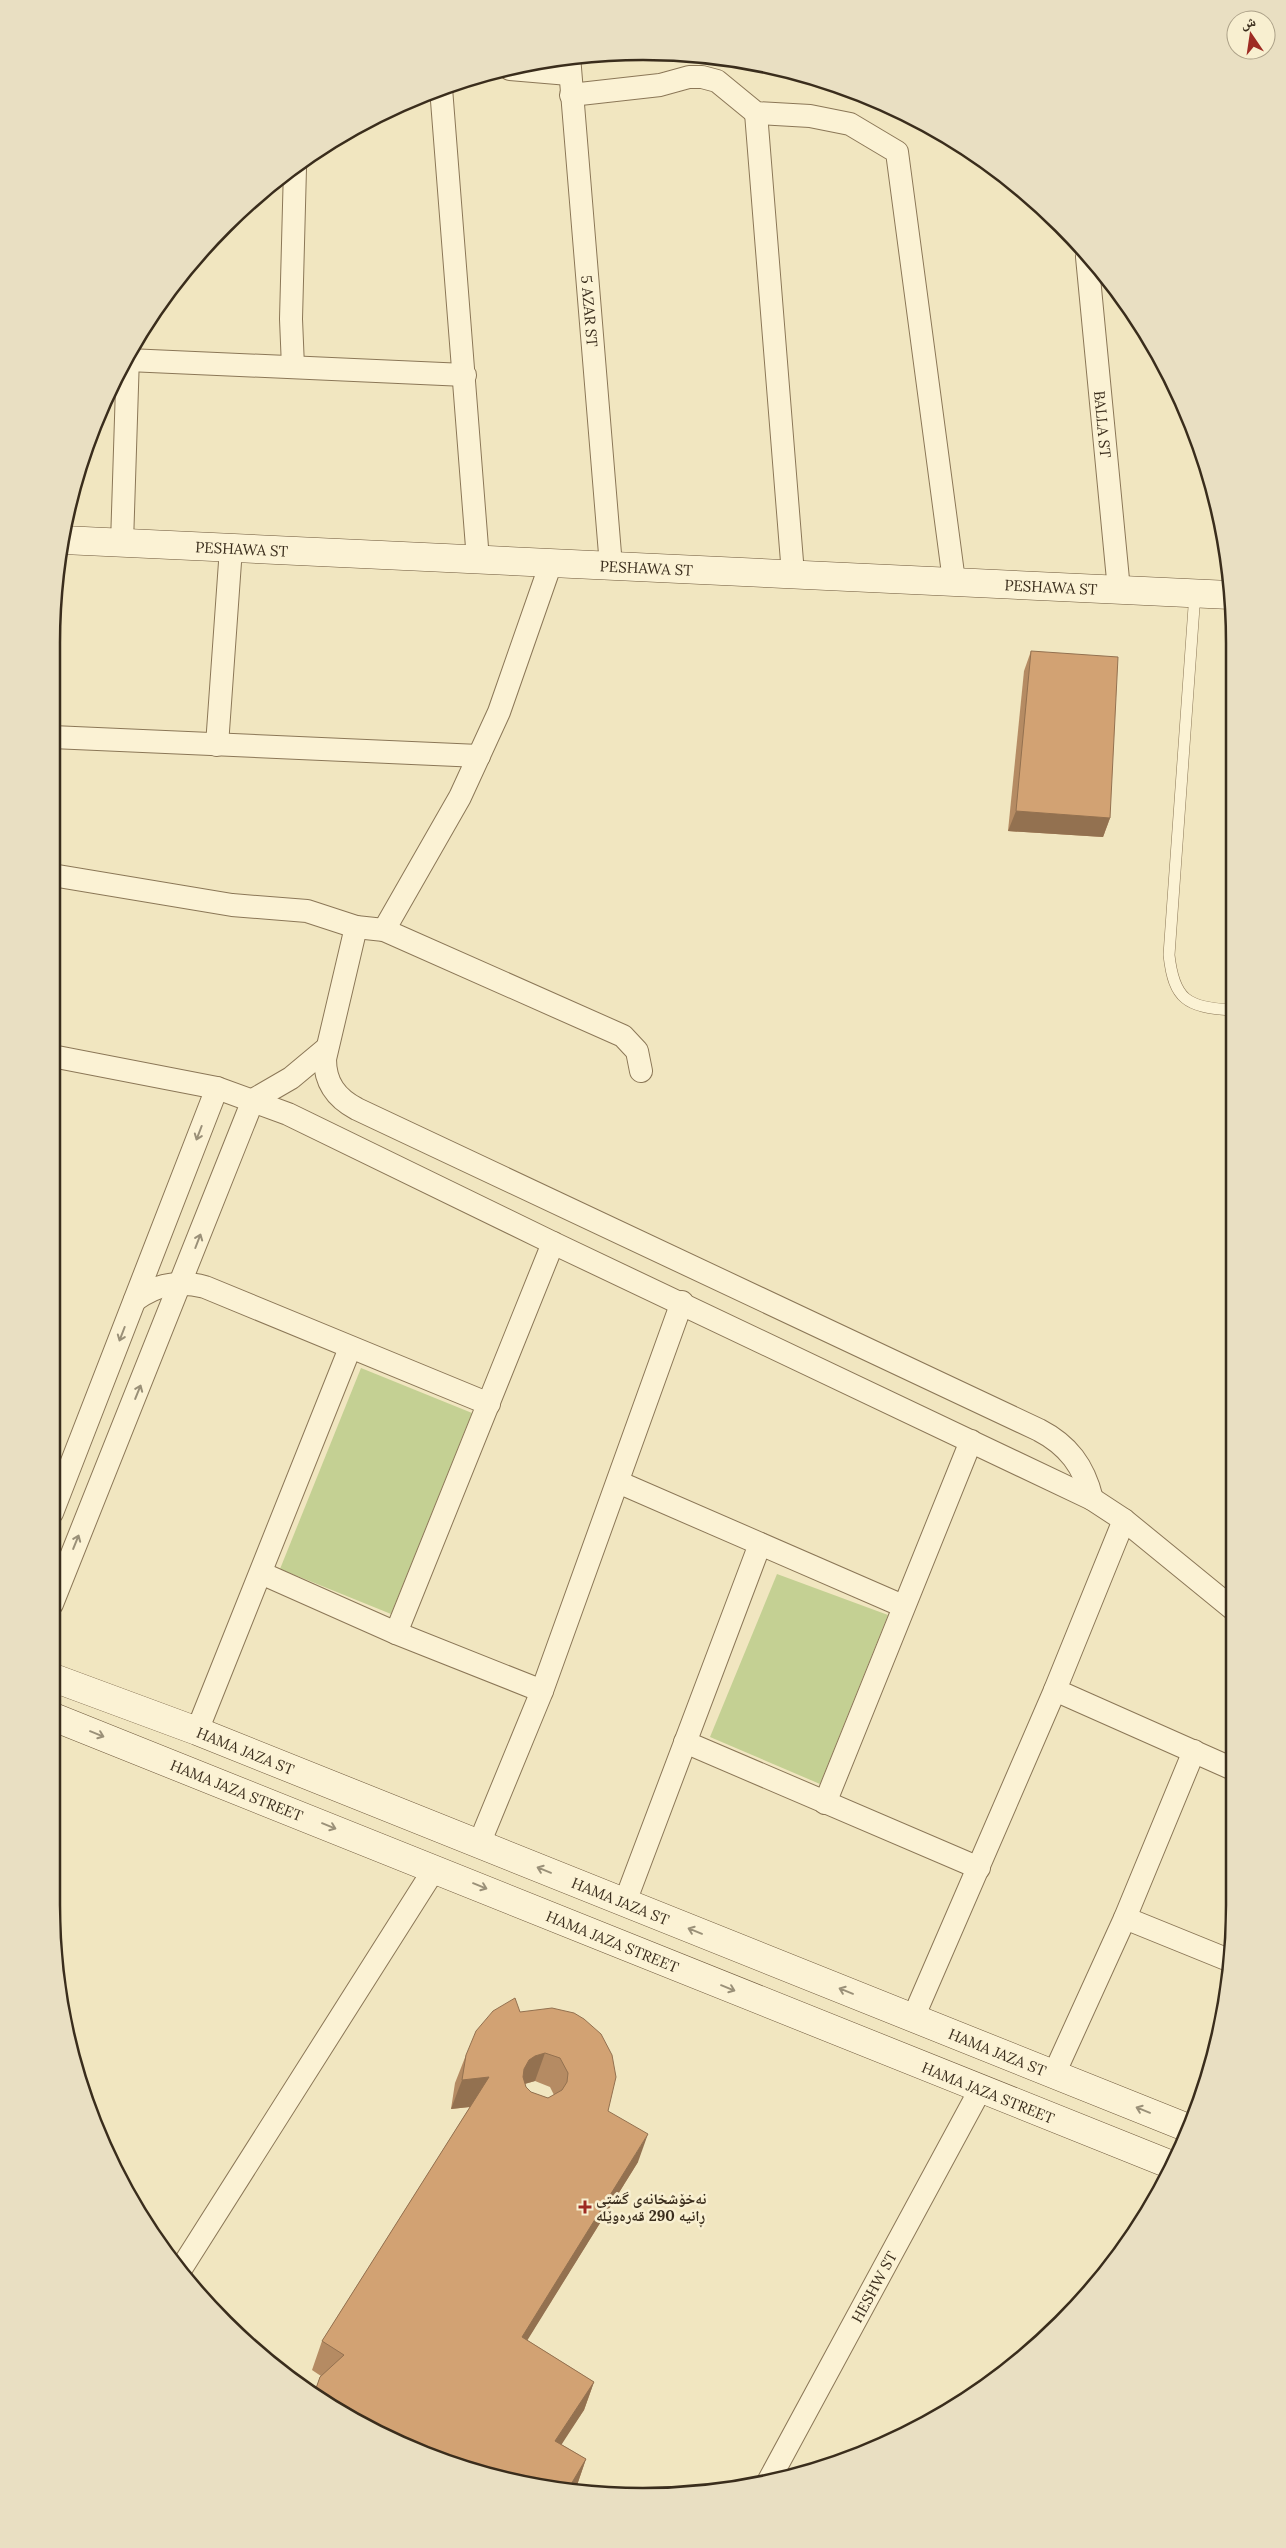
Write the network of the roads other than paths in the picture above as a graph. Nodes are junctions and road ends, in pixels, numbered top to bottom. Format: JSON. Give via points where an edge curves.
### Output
{"nodes":[{"id":1,"x":529,"y":71,"type":"edge"},
{"id":2,"x":570,"y":75,"type":"edge"},
{"id":3,"x":443,"y":96,"type":"edge"},
{"id":4,"x":756,"y":113,"type":"junction"},
{"id":5,"x":295,"y":175,"type":"edge"},
{"id":6,"x":1088,"y":267,"type":"edge"},
{"id":7,"x":134,"y":358,"type":"edge"},
{"id":8,"x":293,"y":367,"type":"junction"},
{"id":9,"x":128,"y":371,"type":"edge"},
{"id":10,"x":465,"y":375,"type":"junction"},
{"id":11,"x":69,"y":540,"type":"edge"},
{"id":12,"x":122,"y":543,"type":"junction"},
{"id":13,"x":231,"y":548,"type":"junction"},
{"id":14,"x":478,"y":560,"type":"junction"},
{"id":15,"x":551,"y":563,"type":"junction"},
{"id":16,"x":611,"y":566,"type":"junction"},
{"id":17,"x":793,"y":574,"type":"junction"},
{"id":18,"x":954,"y":582,"type":"junction"},
{"id":19,"x":1119,"y":590,"type":"junction"},
{"id":20,"x":1195,"y":593,"type":"junction"},
{"id":21,"x":1224,"y":595,"type":"edge"},
{"id":22,"x":60,"y":737,"type":"edge"},
{"id":23,"x":217,"y":745,"type":"junction"},
{"id":24,"x":479,"y":756,"type":"junction"},
{"id":25,"x":60,"y":876,"type":"edge"},
{"id":26,"x":356,"y":927,"type":"junction"},
{"id":27,"x":384,"y":930,"type":"junction"},
{"id":28,"x":1226,"y":1009,"type":"edge"},
{"id":29,"x":327,"y":1048,"type":"junction"},
{"id":30,"x":60,"y":1058,"type":"edge"},
{"id":31,"x":641,"y":1070,"type":"dead end"},
{"id":32,"x":216,"y":1088,"type":"junction"},
{"id":33,"x":253,"y":1100,"type":"junction"},
{"id":34,"x":553,"y":1243,"type":"junction"},
{"id":35,"x":182,"y":1283,"type":"junction"},
{"id":36,"x":135,"y":1300,"type":"junction"},
{"id":37,"x":682,"y":1302,"type":"junction"},
{"id":38,"x":350,"y":1348,"type":"junction"},
{"id":39,"x":489,"y":1404,"type":"junction"},
{"id":40,"x":971,"y":1441,"type":"junction"},
{"id":41,"x":618,"y":1482,"type":"junction"},
{"id":42,"x":60,"y":1493,"type":"edge"},
{"id":43,"x":1092,"y":1499,"type":"junction"},
{"id":44,"x":1124,"y":1520,"type":"junction"},
{"id":45,"x":760,"y":1544,"type":"junction"},
{"id":46,"x":262,"y":1573,"type":"junction"},
{"id":47,"x":60,"y":1584,"type":"edge"},
{"id":48,"x":1226,"y":1603,"type":"edge"},
{"id":49,"x":904,"y":1606,"type":"junction"},
{"id":50,"x":396,"y":1633,"type":"junction"},
{"id":51,"x":60,"y":1680,"type":"edge"},
{"id":52,"x":1055,"y":1690,"type":"junction"},
{"id":53,"x":542,"y":1692,"type":"junction"},
{"id":54,"x":60,"y":1720,"type":"edge"},
{"id":55,"x":197,"y":1731,"type":"junction"},
{"id":56,"x":685,"y":1742,"type":"junction"},
{"id":57,"x":1194,"y":1751,"type":"junction"},
{"id":58,"x":1226,"y":1766,"type":"edge"},
{"id":59,"x":824,"y":1803,"type":"junction"},
{"id":60,"x":479,"y":1844,"type":"junction"},
{"id":61,"x":435,"y":1868,"type":"junction"},
{"id":62,"x":979,"y":1868,"type":"junction"},
{"id":63,"x":625,"y":1902,"type":"junction"},
{"id":64,"x":1125,"y":1918,"type":"junction"},
{"id":65,"x":1223,"y":1958,"type":"edge"},
{"id":66,"x":802,"y":1974,"type":"junction"},
{"id":67,"x":879,"y":2004,"type":"junction"},
{"id":68,"x":786,"y":2012,"type":"junction"},
{"id":69,"x":913,"y":2018,"type":"junction"},
{"id":70,"x":862,"y":2042,"type":"junction"},
{"id":71,"x":1054,"y":2074,"type":"junction"},
{"id":72,"x":980,"y":2090,"type":"junction"},
{"id":73,"x":1183,"y":2126,"type":"edge"},
{"id":74,"x":1166,"y":2163,"type":"edge"},
{"id":75,"x":184,"y":2264,"type":"edge"},
{"id":76,"x":773,"y":2473,"type":"edge"}],
"edges":[{"from":1,"to":2,"type":"street"},
{"from":2,"to":4,"type":"street","via":[[660,85],[702,77],[718,81]]},
{"from":2,"to":16,"type":"street","name":"5 AZAR ST"},
{"from":3,"to":10,"type":"street"},
{"from":4,"to":17,"type":"street"},
{"from":4,"to":18,"type":"street","via":[[810,116],[850,124],[897,152]]},
{"from":5,"to":8,"type":"street"},
{"from":6,"to":19,"type":"street","name":"BALLA ST"},
{"from":7,"to":8,"type":"street"},
{"from":8,"to":10,"type":"street"},
{"from":9,"to":12,"type":"street"},
{"from":10,"to":14,"type":"street"},
{"from":11,"to":12,"type":"street","name":"PESHAWA ST"},
{"from":12,"to":13,"type":"street","name":"PESHAWA ST"},
{"from":13,"to":14,"type":"street","name":"PESHAWA ST"},
{"from":13,"to":23,"type":"street"},
{"from":14,"to":15,"type":"street","name":"PESHAWA ST"},
{"from":15,"to":16,"type":"street","name":"PESHAWA ST"},
{"from":15,"to":24,"type":"street","via":[[499,712]]},
{"from":16,"to":17,"type":"street","name":"PESHAWA ST"},
{"from":17,"to":18,"type":"street","name":"PESHAWA ST"},
{"from":18,"to":19,"type":"street","name":"PESHAWA ST"},
{"from":19,"to":20,"type":"street","name":"PESHAWA ST"},
{"from":20,"to":21,"type":"street","name":"PESHAWA ST"},
{"from":20,"to":28,"type":"lane","via":[[1169,955],[1172,980],[1187,1001]]},
{"from":22,"to":23,"type":"street"},
{"from":23,"to":24,"type":"street"},
{"from":24,"to":27,"type":"street","via":[[460,797]]},
{"from":25,"to":26,"type":"street","via":[[232,905],[307,911]]},
{"from":26,"to":27,"type":"street"},
{"from":26,"to":29,"type":"street"},
{"from":27,"to":31,"type":"street","via":[[623,1036],[637,1051]]},
{"from":29,"to":33,"type":"street","via":[[291,1078]]},
{"from":29,"to":43,"type":"street","via":[[325,1070],[328,1081],[348,1104],[1039,1430],[1072,1454],[1086,1476]]},
{"from":30,"to":32,"type":"street"},
{"from":32,"to":33,"type":"street"},
{"from":32,"to":36,"type":"street","one_way":true},
{"from":33,"to":34,"type":"street"},
{"from":35,"to":33,"type":"street","one_way":true},
{"from":34,"to":37,"type":"street"},
{"from":34,"to":39,"type":"street"},
{"from":35,"to":36,"type":"street","via":[[157,1287]]},
{"from":35,"to":38,"type":"street","via":[[205,1287]]},
{"from":47,"to":35,"type":"street","one_way":true},
{"from":36,"to":42,"type":"street","one_way":true},
{"from":37,"to":40,"type":"street"},
{"from":37,"to":41,"type":"street"},
{"from":38,"to":39,"type":"street"},
{"from":38,"to":46,"type":"street"},
{"from":39,"to":50,"type":"street"},
{"from":40,"to":43,"type":"street"},
{"from":40,"to":49,"type":"street"},
{"from":41,"to":45,"type":"street"},
{"from":41,"to":53,"type":"street"},
{"from":43,"to":44,"type":"street"},
{"from":44,"to":48,"type":"street"},
{"from":44,"to":52,"type":"street"},
{"from":45,"to":49,"type":"street"},
{"from":45,"to":56,"type":"street"},
{"from":46,"to":50,"type":"street"},
{"from":46,"to":55,"type":"street"},
{"from":49,"to":59,"type":"street"},
{"from":50,"to":53,"type":"street"},
{"from":51,"to":55,"type":"street","name":"HAMA JAZA ST"},
{"from":52,"to":57,"type":"street"},
{"from":52,"to":62,"type":"street"},
{"from":53,"to":60,"type":"street"},
{"from":54,"to":61,"type":"street","name":"HAMA JAZA STREET","one_way":true},
{"from":55,"to":60,"type":"street","name":"HAMA JAZA ST"},
{"from":56,"to":59,"type":"street"},
{"from":56,"to":63,"type":"street"},
{"from":57,"to":58,"type":"street"},
{"from":57,"to":64,"type":"street"},
{"from":59,"to":62,"type":"street"},
{"from":63,"to":60,"type":"street","name":"HAMA JAZA ST","one_way":true},
{"from":61,"to":68,"type":"street","name":"HAMA JAZA STREET","one_way":true},
{"from":61,"to":75,"type":"street"},
{"from":62,"to":69,"type":"street"},
{"from":66,"to":63,"type":"street","name":"HAMA JAZA ST","one_way":true},
{"from":64,"to":65,"type":"street"},
{"from":64,"to":71,"type":"street"},
{"from":67,"to":66,"type":"street","name":"HAMA JAZA ST","one_way":true},
{"from":66,"to":68,"type":"street"},
{"from":67,"to":69,"type":"street","name":"HAMA JAZA ST"},
{"from":67,"to":70,"type":"street"},
{"from":68,"to":70,"type":"street","name":"HAMA JAZA STREET"},
{"from":69,"to":71,"type":"street","name":"HAMA JAZA ST"},
{"from":70,"to":72,"type":"street","name":"HAMA JAZA STREET"},
{"from":73,"to":71,"type":"street","name":"HAMA JAZA ST","one_way":true},
{"from":72,"to":74,"type":"street","name":"HAMA JAZA STREET"},
{"from":72,"to":76,"type":"street","name":"HESHW ST"}]}
